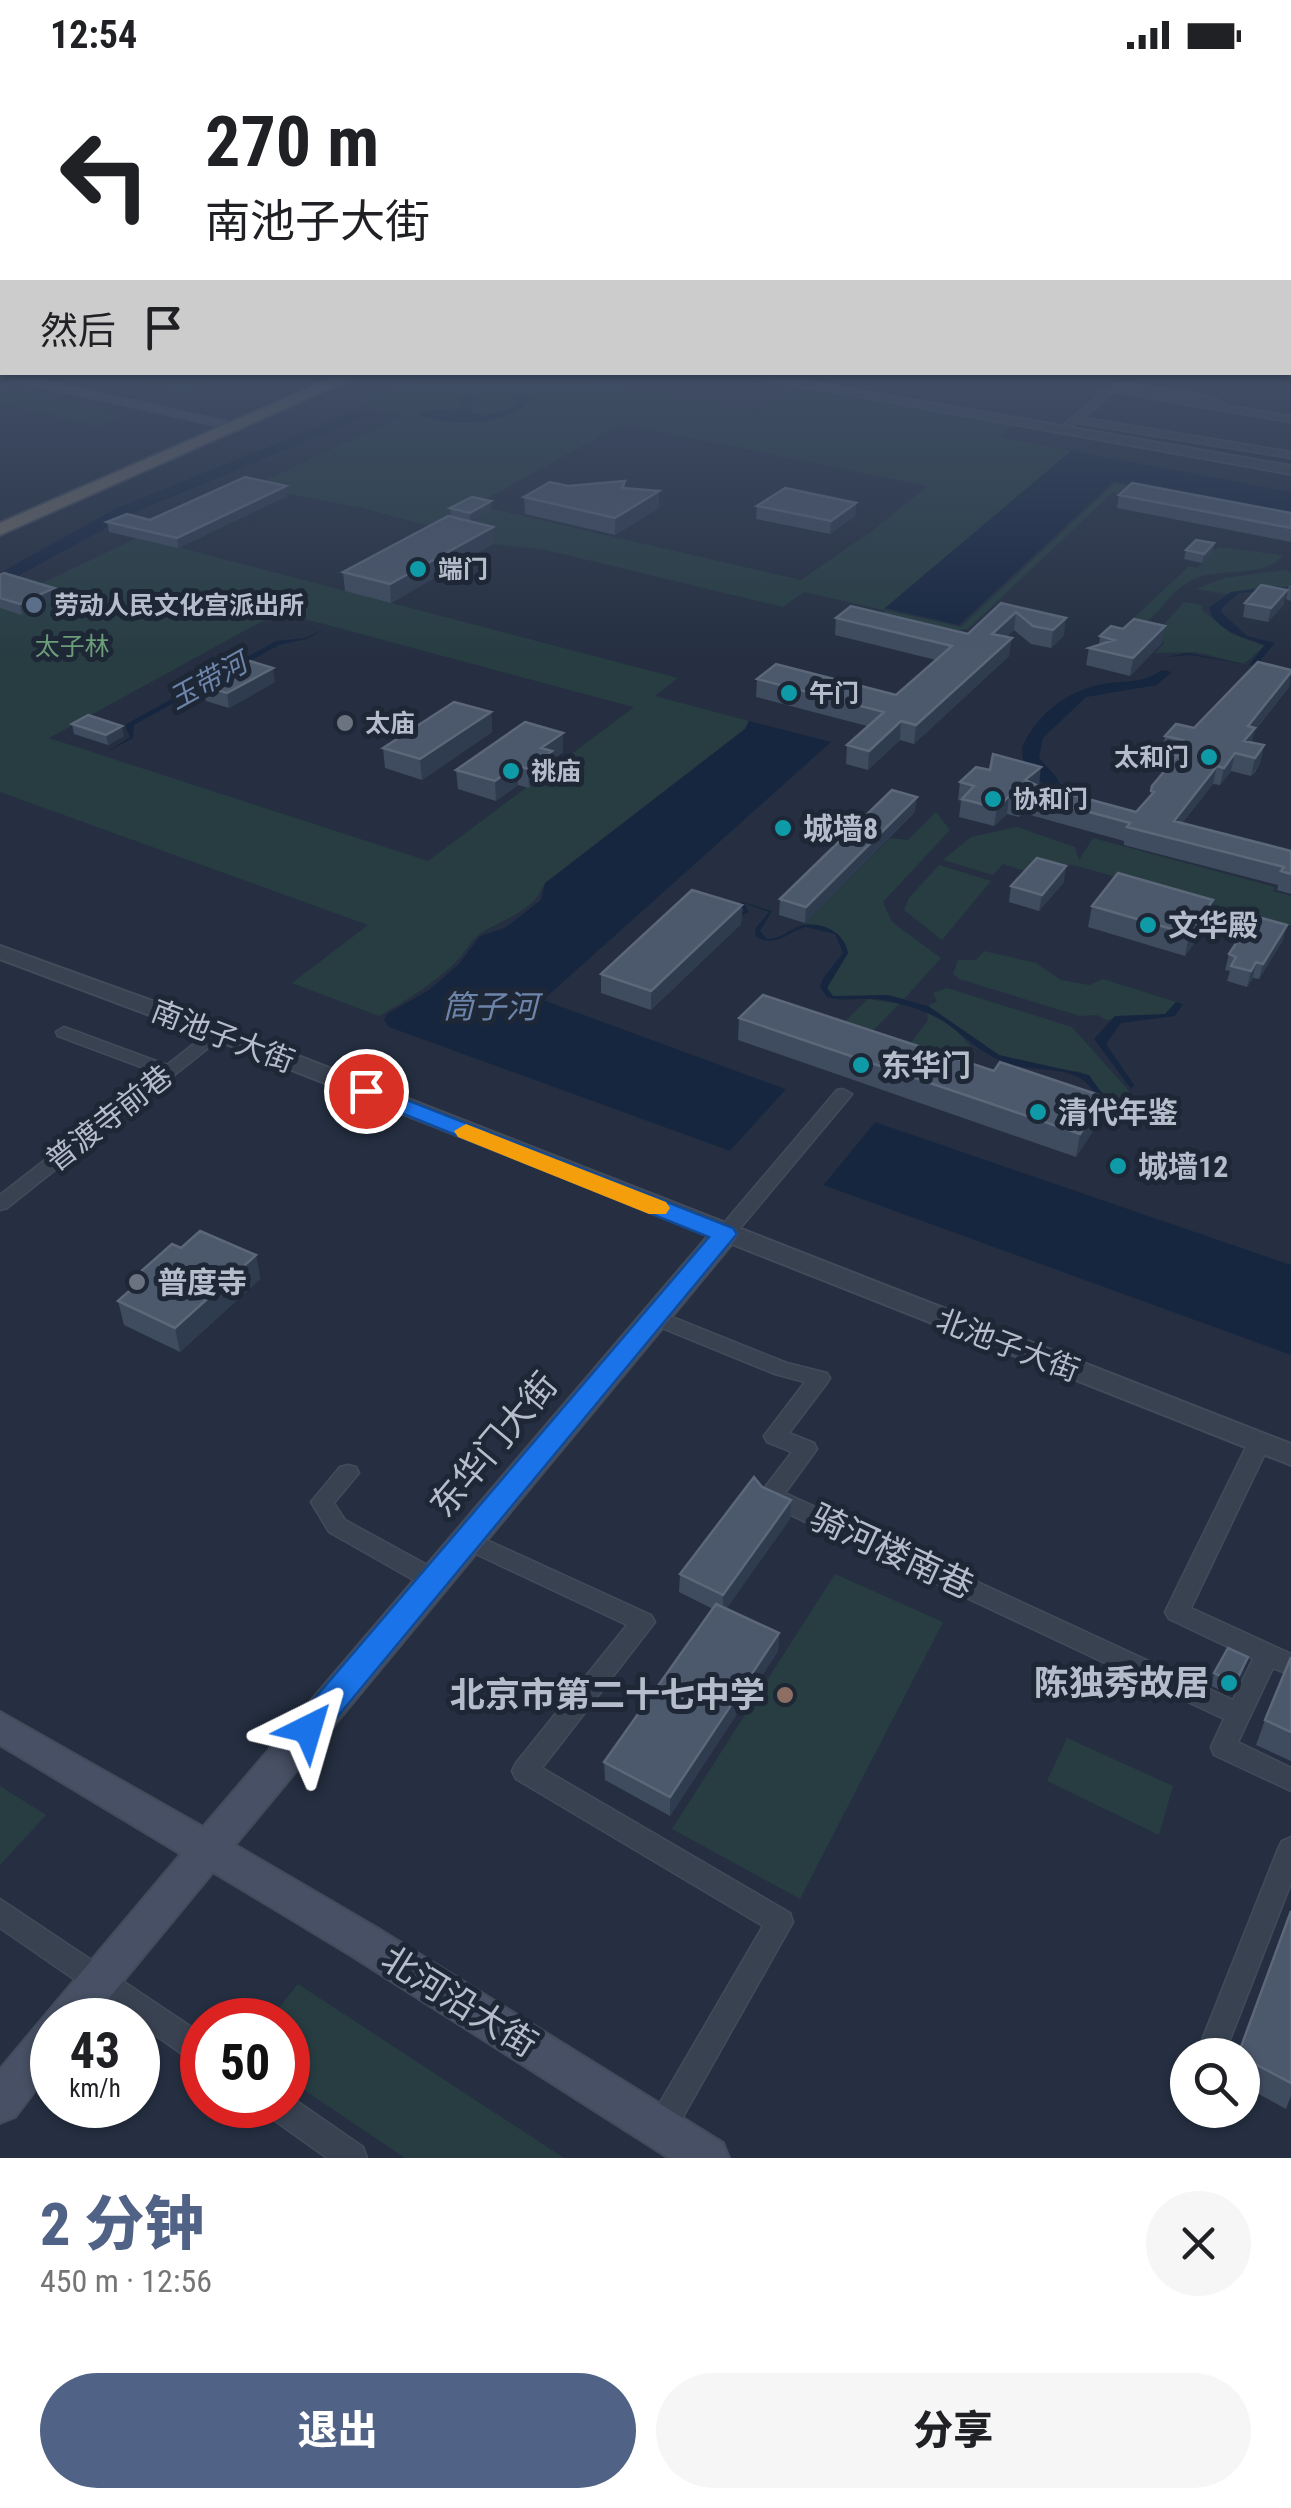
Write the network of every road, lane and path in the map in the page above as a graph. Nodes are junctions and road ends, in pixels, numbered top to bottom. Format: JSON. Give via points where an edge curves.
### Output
{"nodes":[{"id":1,"x":103,"y":466,"type":"edge"},
{"id":2,"x":145,"y":466,"type":"edge"},
{"id":3,"x":0,"y":510,"type":"edge"},
{"id":4,"x":0,"y":530,"type":"edge"},
{"id":5,"x":0,"y":952,"type":"edge"},
{"id":6,"x":64,"y":1032,"type":"dead end"},
{"id":7,"x":219,"y":1034,"type":"junction"},
{"id":8,"x":168,"y":1072,"type":"junction"},
{"id":9,"x":839,"y":1100,"type":"dead end"},
{"id":10,"x":0,"y":1204,"type":"edge"},
{"id":11,"x":725,"y":1234,"type":"junction"},
{"id":12,"x":656,"y":1318,"type":"junction"},
{"id":13,"x":1259,"y":1443,"type":"junction"},
{"id":14,"x":1291,"y":1456,"type":"edge"},
{"id":15,"x":348,"y":1473,"type":"dead end"},
{"id":16,"x":467,"y":1540,"type":"junction"},
{"id":17,"x":432,"y":1578,"type":"junction"},
{"id":18,"x":1268,"y":1654,"type":"junction"},
{"id":19,"x":1291,"y":1665,"type":"edge"},
{"id":20,"x":1238,"y":1714,"type":"junction"},
{"id":21,"x":0,"y":1727,"type":"edge"},
{"id":22,"x":1291,"y":1780,"type":"edge"},
{"id":23,"x":1291,"y":1849,"type":"edge"},
{"id":24,"x":209,"y":1850,"type":"junction"},
{"id":25,"x":0,"y":1912,"type":"edge"},
{"id":26,"x":99,"y":1978,"type":"junction"},
{"id":27,"x":83,"y":1998,"type":"edge"},
{"id":28,"x":180,"y":2036,"type":"edge"},
{"id":29,"x":1217,"y":2038,"type":"edge"},
{"id":30,"x":30,"y":2064,"type":"edge"},
{"id":31,"x":0,"y":2102,"type":"edge"},
{"id":32,"x":310,"y":2128,"type":"edge"},
{"id":33,"x":660,"y":2129,"type":"junction"},
{"id":34,"x":352,"y":2158,"type":"edge"},
{"id":35,"x":708,"y":2158,"type":"edge"}],
"edges":[{"from":1,"to":3,"type":"highway"},
{"from":2,"to":4,"type":"highway"},
{"from":5,"to":7,"type":"street","name":"南池子大街"},
{"from":6,"to":8,"type":"street"},
{"from":7,"to":8,"type":"street","name":"普渡寺前巷"},
{"from":7,"to":11,"type":"street","name":"南池子大街"},
{"from":8,"to":10,"type":"street","name":"普渡寺前巷"},
{"from":9,"to":11,"type":"street","name":"东华门大街"},
{"from":11,"to":12,"type":"main road","name":"东华门大街"},
{"from":11,"to":13,"type":"street","name":"北池子大街"},
{"from":12,"to":16,"type":"main road","name":"东华门大街"},
{"from":12,"to":20,"type":"street","name":"骑河楼南巷","via":[[820,1378],[774,1436],[806,1448],[771,1496]]},
{"from":13,"to":14,"type":"street","name":"北池子大街"},
{"from":13,"to":18,"type":"street","via":[[1177,1612]]},
{"from":15,"to":17,"type":"street","via":[[322,1502],[337,1526]]},
{"from":16,"to":17,"type":"main road","name":"东华门大街"},
{"from":16,"to":33,"type":"street","via":[[643,1622],[526,1771],[780,1922]]},
{"from":17,"to":24,"type":"main road","name":"东华门大街"},
{"from":18,"to":19,"type":"street"},
{"from":18,"to":20,"type":"street"},
{"from":20,"to":22,"type":"street","via":[[1222,1746]]},
{"from":21,"to":24,"type":"main road","name":"北河沿大街"},
{"from":23,"to":29,"type":"street"},
{"from":24,"to":26,"type":"main road","name":"东华门大街"},
{"from":24,"to":33,"type":"main road","name":"北河沿大街"},
{"from":25,"to":26,"type":"street"},
{"from":26,"to":27,"type":"main road","name":"东华门大街"},
{"from":26,"to":28,"type":"street"},
{"from":30,"to":31,"type":"main road"},
{"from":32,"to":34,"type":"street"},
{"from":33,"to":35,"type":"main road","name":"北河沿大街"}]}
